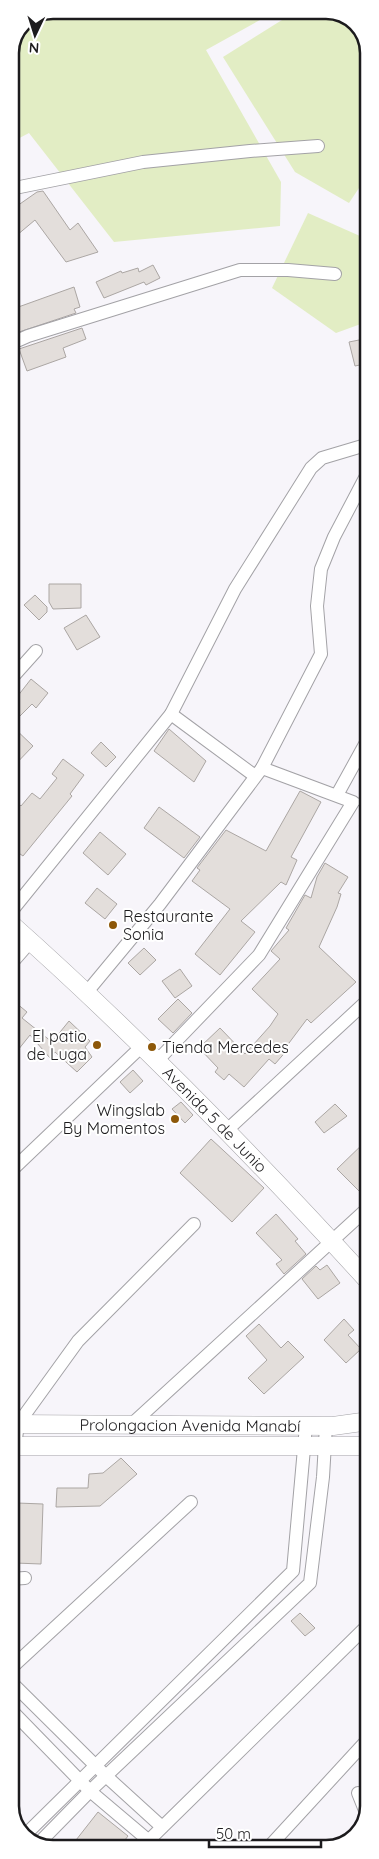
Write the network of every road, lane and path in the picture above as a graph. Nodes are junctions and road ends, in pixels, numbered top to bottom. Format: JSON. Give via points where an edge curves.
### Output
{"nodes":[{"id":1,"x":318,"y":146,"type":"dead end"},
{"id":2,"x":19,"y":187,"type":"edge"},
{"id":3,"x":335,"y":274,"type":"dead end"},
{"id":4,"x":19,"y":340,"type":"edge"},
{"id":5,"x":360,"y":447,"type":"edge"},
{"id":6,"x":360,"y":487,"type":"edge"},
{"id":7,"x":36,"y":651,"type":"dead end"},
{"id":8,"x":19,"y":670,"type":"edge"},
{"id":9,"x":171,"y":714,"type":"junction"},
{"id":10,"x":360,"y":753,"type":"edge"},
{"id":11,"x":258,"y":772,"type":"junction"},
{"id":12,"x":337,"y":795,"type":"junction"},
{"id":13,"x":353,"y":802,"type":"junction"},
{"id":14,"x":360,"y":802,"type":"edge"},
{"id":15,"x":19,"y":902,"type":"edge"},
{"id":16,"x":19,"y":931,"type":"edge"},
{"id":17,"x":31,"y":941,"type":"junction"},
{"id":18,"x":19,"y":955,"type":"edge"},
{"id":19,"x":87,"y":992,"type":"junction"},
{"id":20,"x":360,"y":1007,"type":"edge"},
{"id":21,"x":141,"y":1047,"type":"junction"},
{"id":22,"x":157,"y":1062,"type":"junction"},
{"id":23,"x":226,"y":1131,"type":"junction"},
{"id":24,"x":19,"y":1163,"type":"edge"},
{"id":25,"x":360,"y":1216,"type":"edge"},
{"id":26,"x":194,"y":1224,"type":"dead end"},
{"id":27,"x":332,"y":1242,"type":"junction"},
{"id":28,"x":360,"y":1272,"type":"edge"},
{"id":29,"x":19,"y":1417,"type":"edge"},
{"id":30,"x":360,"y":1423,"type":"edge"},
{"id":31,"x":19,"y":1424,"type":"edge"},
{"id":32,"x":132,"y":1424,"type":"junction"},
{"id":33,"x":306,"y":1426,"type":"junction"},
{"id":34,"x":326,"y":1426,"type":"junction"},
{"id":35,"x":305,"y":1445,"type":"junction"},
{"id":36,"x":325,"y":1445,"type":"junction"},
{"id":37,"x":19,"y":1446,"type":"edge"},
{"id":38,"x":360,"y":1446,"type":"edge"},
{"id":39,"x":192,"y":1502,"type":"dead end"},
{"id":40,"x":19,"y":1578,"type":"edge"},
{"id":41,"x":25,"y":1578,"type":"dead end"},
{"id":42,"x":360,"y":1633,"type":"edge"},
{"id":43,"x":19,"y":1660,"type":"edge"},
{"id":44,"x":19,"y":1689,"type":"edge"},
{"id":45,"x":19,"y":1717,"type":"edge"},
{"id":46,"x":360,"y":1748,"type":"edge"},
{"id":47,"x":96,"y":1765,"type":"junction"},
{"id":48,"x":106,"y":1776,"type":"junction"},
{"id":49,"x":80,"y":1781,"type":"junction"},
{"id":50,"x":90,"y":1791,"type":"junction"},
{"id":51,"x":358,"y":1793,"type":"dead end"},
{"id":52,"x":360,"y":1798,"type":"edge"},
{"id":53,"x":162,"y":1826,"type":"junction"},
{"id":54,"x":30,"y":1830,"type":"edge"},
{"id":55,"x":43,"y":1839,"type":"edge"},
{"id":56,"x":139,"y":1840,"type":"edge"},
{"id":57,"x":149,"y":1840,"type":"edge"},
{"id":58,"x":274,"y":1840,"type":"edge"}],
"edges":[{"from":1,"to":2,"type":"street","via":[[143,162]]},
{"from":3,"to":4,"type":"street","via":[[240,270]]},
{"from":5,"to":9,"type":"street","via":[[322,458],[311,468],[235,589]]},
{"from":6,"to":11,"type":"street","via":[[321,569],[317,606],[321,654]]},
{"from":7,"to":8,"type":"street"},
{"from":9,"to":11,"type":"street"},
{"from":9,"to":15,"type":"street"},
{"from":10,"to":12,"type":"street"},
{"from":11,"to":12,"type":"street"},
{"from":11,"to":19,"type":"street","via":[[160,904]]},
{"from":12,"to":13,"type":"street"},
{"from":13,"to":14,"type":"lane"},
{"from":13,"to":22,"type":"street","via":[[259,955]]},
{"from":16,"to":17,"type":"main road","name":"Avenida 5 de Junio"},
{"from":17,"to":18,"type":"street"},
{"from":17,"to":19,"type":"main road","name":"Avenida 5 de Junio"},
{"from":19,"to":21,"type":"main road","name":"Avenida 5 de Junio"},
{"from":20,"to":23,"type":"street"},
{"from":21,"to":22,"type":"main road","name":"Avenida 5 de Junio"},
{"from":21,"to":24,"type":"street"},
{"from":22,"to":23,"type":"main road","name":"Avenida 5 de Junio"},
{"from":23,"to":27,"type":"main road","name":"Avenida 5 de Junio"},
{"from":25,"to":27,"type":"street"},
{"from":26,"to":29,"type":"street","via":[[78,1340]]},
{"from":27,"to":28,"type":"main road","name":"Avenida 5 de Junio"},
{"from":27,"to":32,"type":"street"},
{"from":30,"to":34,"type":"main road","name":"Prolongacion Avenida Manabí"},
{"from":31,"to":32,"type":"main road","name":"Prolongacion Avenida Manabí"},
{"from":32,"to":33,"type":"main road","name":"Prolongacion Avenida Manabí"},
{"from":33,"to":34,"type":"main road","name":"Prolongacion Avenida Manabí"},
{"from":33,"to":35,"type":"street"},
{"from":34,"to":36,"type":"street"},
{"from":35,"to":36,"type":"main road","name":"Prolongacion Avenida Manabí"},
{"from":35,"to":37,"type":"main road","name":"Prolongacion Avenida Manabí"},
{"from":35,"to":47,"type":"street","via":[[293,1571]]},
{"from":36,"to":38,"type":"main road","name":"Prolongacion Avenida Manabí"},
{"from":36,"to":48,"type":"street","via":[[310,1583]]},
{"from":39,"to":43,"type":"street"},
{"from":40,"to":41,"type":"street"},
{"from":42,"to":53,"type":"street"},
{"from":44,"to":47,"type":"street"},
{"from":45,"to":49,"type":"street"},
{"from":46,"to":58,"type":"street"},
{"from":47,"to":48,"type":"street"},
{"from":47,"to":49,"type":"street"},
{"from":48,"to":50,"type":"street"},
{"from":48,"to":53,"type":"street"},
{"from":49,"to":50,"type":"street"},
{"from":49,"to":54,"type":"street"},
{"from":50,"to":55,"type":"street"},
{"from":50,"to":56,"type":"street"},
{"from":51,"to":52,"type":"street"},
{"from":53,"to":57,"type":"street"}]}
